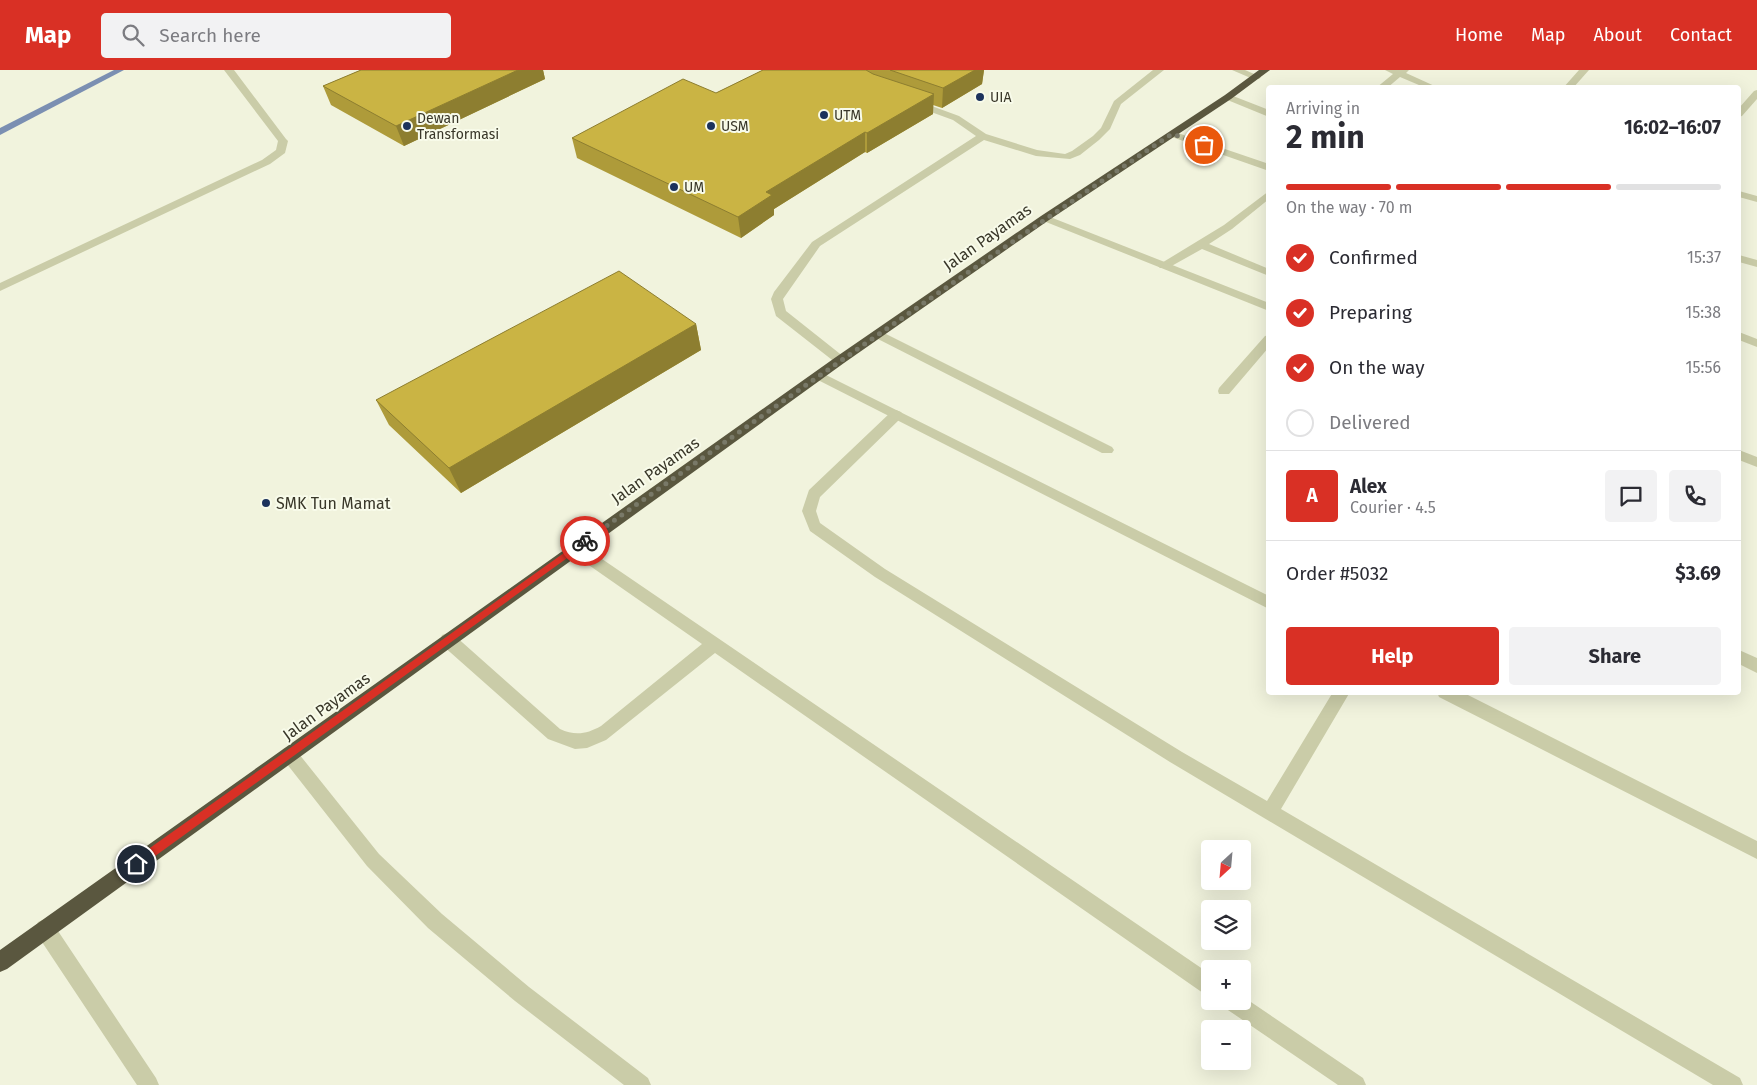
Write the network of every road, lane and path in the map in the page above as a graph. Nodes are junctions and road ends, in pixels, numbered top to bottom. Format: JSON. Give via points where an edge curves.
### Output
{"nodes":[{"id":1,"x":229,"y":70,"type":"edge"},
{"id":2,"x":1159,"y":70,"type":"edge"},
{"id":3,"x":1237,"y":70,"type":"edge"},
{"id":4,"x":1584,"y":70,"type":"edge"},
{"id":5,"x":1398,"y":71,"type":"edge"},
{"id":6,"x":1260,"y":73,"type":"edge"},
{"id":7,"x":1383,"y":85,"type":"edge"},
{"id":8,"x":1428,"y":85,"type":"edge"},
{"id":9,"x":1570,"y":85,"type":"edge"},
{"id":10,"x":1757,"y":93,"type":"edge"},
{"id":11,"x":1228,"y":97,"type":"junction"},
{"id":12,"x":906,"y":100,"type":"edge"},
{"id":13,"x":1741,"y":112,"type":"edge"},
{"id":14,"x":1266,"y":113,"type":"edge"},
{"id":15,"x":1172,"y":134,"type":"junction"},
{"id":16,"x":983,"y":136,"type":"junction"},
{"id":17,"x":1266,"y":166,"type":"edge"},
{"id":18,"x":1741,"y":195,"type":"edge"},
{"id":19,"x":1266,"y":196,"type":"edge"},
{"id":20,"x":1757,"y":199,"type":"edge"},
{"id":21,"x":1045,"y":218,"type":"junction"},
{"id":22,"x":1201,"y":245,"type":"junction"},
{"id":23,"x":1741,"y":259,"type":"edge"},
{"id":24,"x":1757,"y":264,"type":"edge"},
{"id":25,"x":1164,"y":266,"type":"junction"},
{"id":26,"x":1266,"y":272,"type":"edge"},
{"id":27,"x":0,"y":287,"type":"edge"},
{"id":28,"x":1266,"y":306,"type":"edge"},
{"id":29,"x":878,"y":334,"type":"junction"},
{"id":30,"x":1741,"y":337,"type":"edge"},
{"id":31,"x":1266,"y":342,"type":"edge"},
{"id":32,"x":1757,"y":343,"type":"edge"},
{"id":33,"x":840,"y":360,"type":"junction"},
{"id":34,"x":818,"y":376,"type":"junction"},
{"id":35,"x":1224,"y":391,"type":"dead end"},
{"id":36,"x":896,"y":415,"type":"junction"},
{"id":37,"x":1107,"y":450,"type":"dead end"},
{"id":38,"x":1741,"y":456,"type":"edge"},
{"id":39,"x":1757,"y":462,"type":"edge"},
{"id":40,"x":575,"y":548,"type":"junction"},
{"id":41,"x":1266,"y":601,"type":"edge"},
{"id":42,"x":448,"y":640,"type":"junction"},
{"id":43,"x":714,"y":644,"type":"junction"},
{"id":44,"x":1741,"y":658,"type":"edge"},
{"id":45,"x":1757,"y":666,"type":"edge"},
{"id":46,"x":1340,"y":695,"type":"edge"},
{"id":47,"x":1451,"y":695,"type":"edge"},
{"id":48,"x":289,"y":754,"type":"junction"},
{"id":49,"x":1269,"y":813,"type":"junction"},
{"id":50,"x":1757,"y":850,"type":"edge"},
{"id":51,"x":45,"y":929,"type":"junction"},
{"id":52,"x":0,"y":962,"type":"edge"},
{"id":53,"x":1201,"y":980,"type":"edge"},
{"id":54,"x":1245,"y":1010,"type":"edge"},
{"id":55,"x":149,"y":1085,"type":"edge"},
{"id":56,"x":641,"y":1085,"type":"edge"},
{"id":57,"x":1356,"y":1085,"type":"edge"},
{"id":58,"x":1733,"y":1085,"type":"edge"}],
"edges":[{"from":1,"to":27,"type":"street","via":[[283,141],[281,151],[266,162]]},
{"from":2,"to":16,"type":"street","via":[[1117,103],[1105,129],[1096,138],[1066,157],[1036,152]]},
{"from":3,"to":6,"type":"street"},
{"from":4,"to":9,"type":"street"},
{"from":5,"to":7,"type":"street"},
{"from":5,"to":8,"type":"street"},
{"from":6,"to":11,"type":"highway","name":"Jalan Payamas"},
{"from":10,"to":13,"type":"street"},
{"from":11,"to":14,"type":"street"},
{"from":11,"to":15,"type":"highway","name":"Jalan Payamas"},
{"from":12,"to":16,"type":"street","via":[[940,110]]},
{"from":15,"to":17,"type":"street"},
{"from":15,"to":21,"type":"highway","name":"Jalan Payamas"},
{"from":16,"to":33,"type":"street","via":[[816,244],[780,292],[777,299],[780,313]]},
{"from":18,"to":20,"type":"street"},
{"from":19,"to":22,"type":"street"},
{"from":21,"to":25,"type":"street"},
{"from":21,"to":29,"type":"highway","name":"Jalan Payamas"},
{"from":22,"to":25,"type":"street"},
{"from":22,"to":26,"type":"street"},
{"from":23,"to":24,"type":"street"},
{"from":25,"to":28,"type":"street"},
{"from":29,"to":33,"type":"highway","name":"Jalan Payamas"},
{"from":29,"to":37,"type":"street"},
{"from":30,"to":32,"type":"street"},
{"from":31,"to":35,"type":"street"},
{"from":33,"to":34,"type":"highway","name":"Jalan Payamas"},
{"from":34,"to":36,"type":"street"},
{"from":34,"to":40,"type":"highway","name":"Jalan Payamas"},
{"from":36,"to":41,"type":"street"},
{"from":36,"to":49,"type":"street","via":[[814,494],[808,507],[809,518],[815,527],[880,574]]},
{"from":38,"to":39,"type":"street"},
{"from":40,"to":42,"type":"highway","name":"Jalan Payamas"},
{"from":40,"to":43,"type":"street"},
{"from":42,"to":43,"type":"street","via":[[554,734],[579,742],[607,731]]},
{"from":42,"to":48,"type":"highway","name":"Jalan Payamas"},
{"from":43,"to":53,"type":"street"},
{"from":44,"to":45,"type":"street"},
{"from":46,"to":49,"type":"street"},
{"from":47,"to":50,"type":"street"},
{"from":48,"to":51,"type":"highway","name":"Jalan Payamas"},
{"from":48,"to":56,"type":"street","via":[[373,860],[435,920],[522,994]]},
{"from":49,"to":58,"type":"street"},
{"from":51,"to":52,"type":"highway","name":"Jalan Payamas"},
{"from":51,"to":55,"type":"street"},
{"from":54,"to":57,"type":"street"}]}
